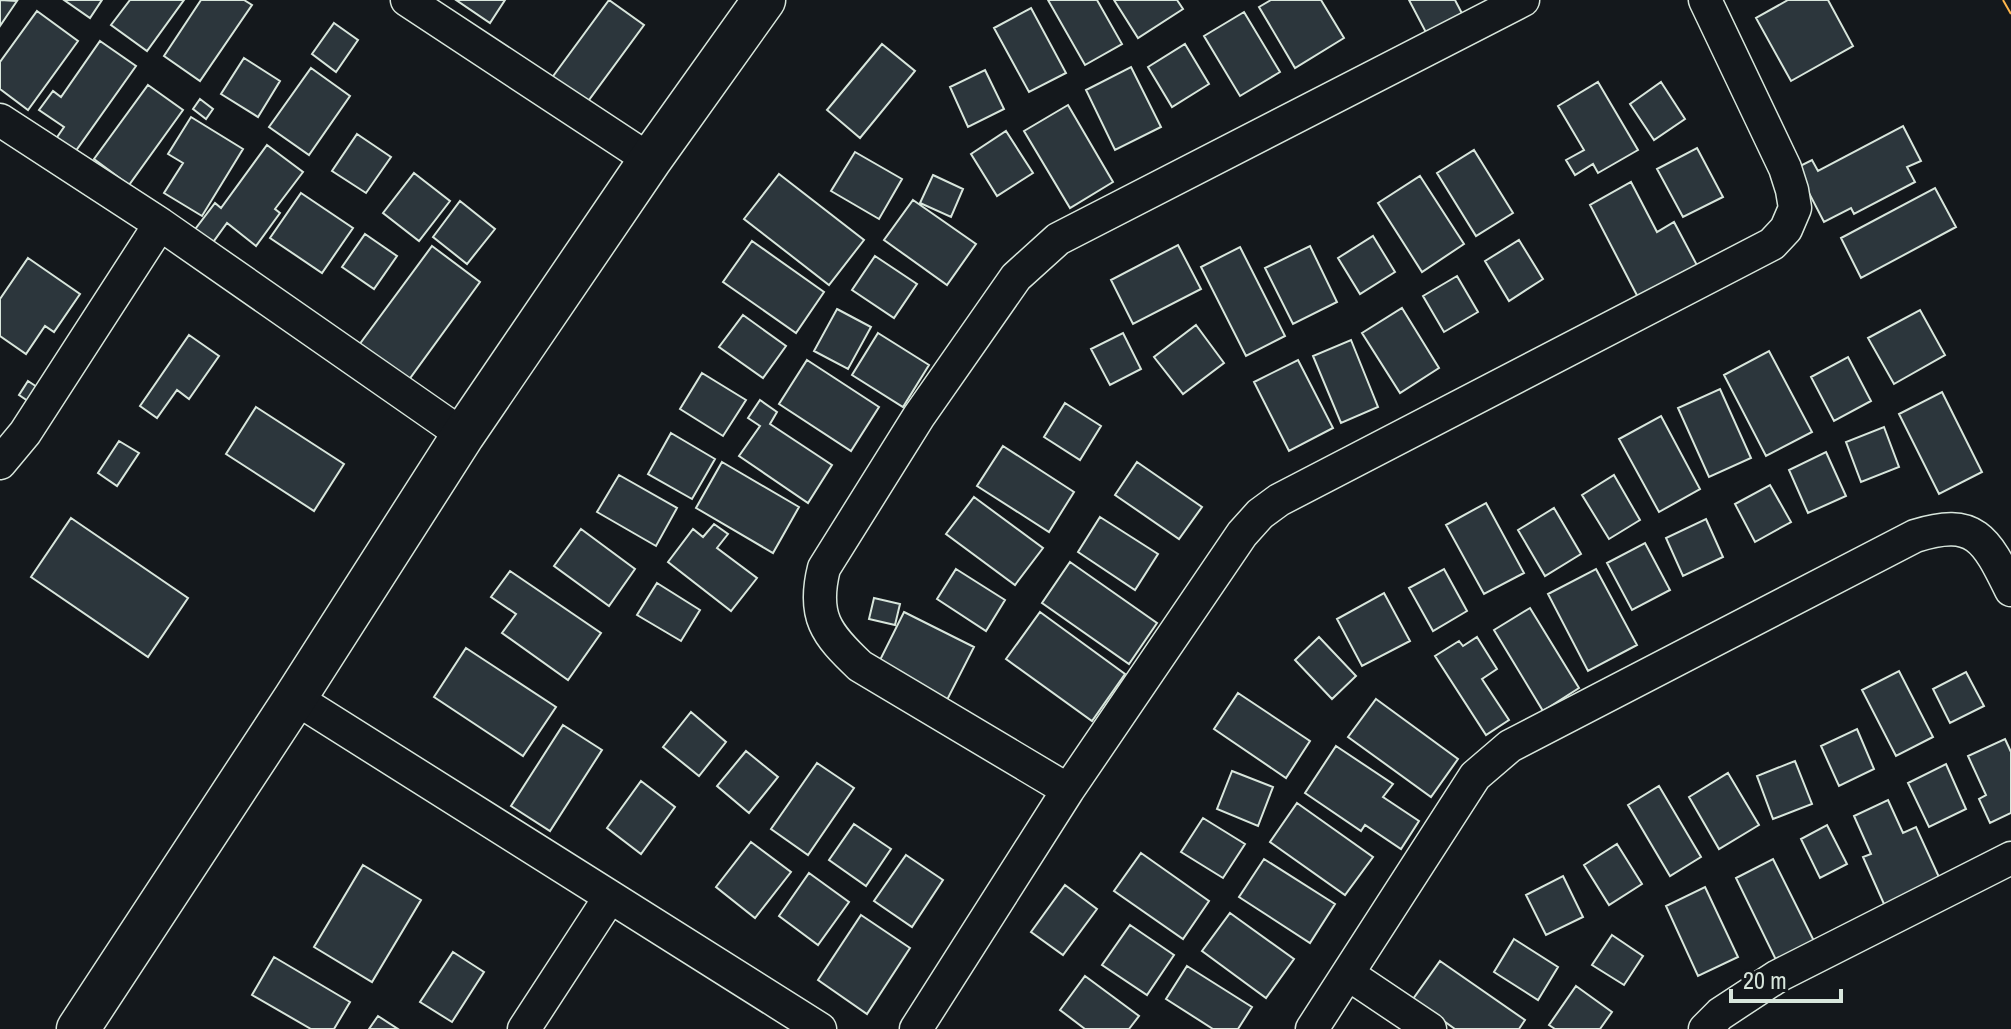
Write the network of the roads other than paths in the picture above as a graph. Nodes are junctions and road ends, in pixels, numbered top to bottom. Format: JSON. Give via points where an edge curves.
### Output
{"nodes":[{"id":1,"x":407,"y":0,"type":"edge"},
{"id":2,"x":764,"y":0,"type":"edge"},
{"id":3,"x":1523,"y":0,"type":"edge"},
{"id":4,"x":1705,"y":0,"type":"edge"},
{"id":5,"x":0,"y":120,"type":"edge"},
{"id":6,"x":650,"y":160,"type":"junction"},
{"id":7,"x":160,"y":224,"type":"junction"},
{"id":8,"x":463,"y":435,"type":"junction"},
{"id":9,"x":0,"y":463,"type":"edge"},
{"id":10,"x":2011,"y":590,"type":"edge"},
{"id":11,"x":295,"y":698,"type":"junction"},
{"id":12,"x":1068,"y":790,"type":"junction"},
{"id":13,"x":2011,"y":858,"type":"edge"},
{"id":14,"x":610,"y":897,"type":"junction"},
{"id":15,"x":1348,"y":974,"type":"junction"},
{"id":16,"x":78,"y":1029,"type":"edge"},
{"id":17,"x":524,"y":1029,"type":"edge"},
{"id":18,"x":820,"y":1029,"type":"edge"},
{"id":19,"x":916,"y":1029,"type":"edge"},
{"id":20,"x":1312,"y":1029,"type":"edge"},
{"id":21,"x":1430,"y":1029,"type":"edge"},
{"id":22,"x":1705,"y":1029,"type":"edge"}],
"edges":[{"from":1,"to":6,"type":"street"},
{"from":2,"to":6,"type":"street"},
{"from":3,"to":12,"type":"street","via":[[1058,239],[1016,277],[919,416],[824,568],[821,620],[860,666]]},
{"from":4,"to":12,"type":"street","via":[[1785,168],[1795,208],[1786,229],[1772,244],[1293,492],[1260,514]]},
{"from":5,"to":7,"type":"street"},
{"from":6,"to":8,"type":"street"},
{"from":7,"to":8,"type":"street"},
{"from":7,"to":9,"type":"street","via":[[25,433]]},
{"from":8,"to":11,"type":"street"},
{"from":10,"to":15,"type":"street","via":[[1980,538],[1952,527],[1915,536],[1510,746],[1475,776]]},
{"from":11,"to":14,"type":"street"},
{"from":11,"to":16,"type":"street"},
{"from":12,"to":19,"type":"street"},
{"from":13,"to":22,"type":"street","via":[[1778,976]]},
{"from":14,"to":17,"type":"street"},
{"from":14,"to":18,"type":"street"},
{"from":15,"to":20,"type":"street"},
{"from":15,"to":21,"type":"street"}]}
